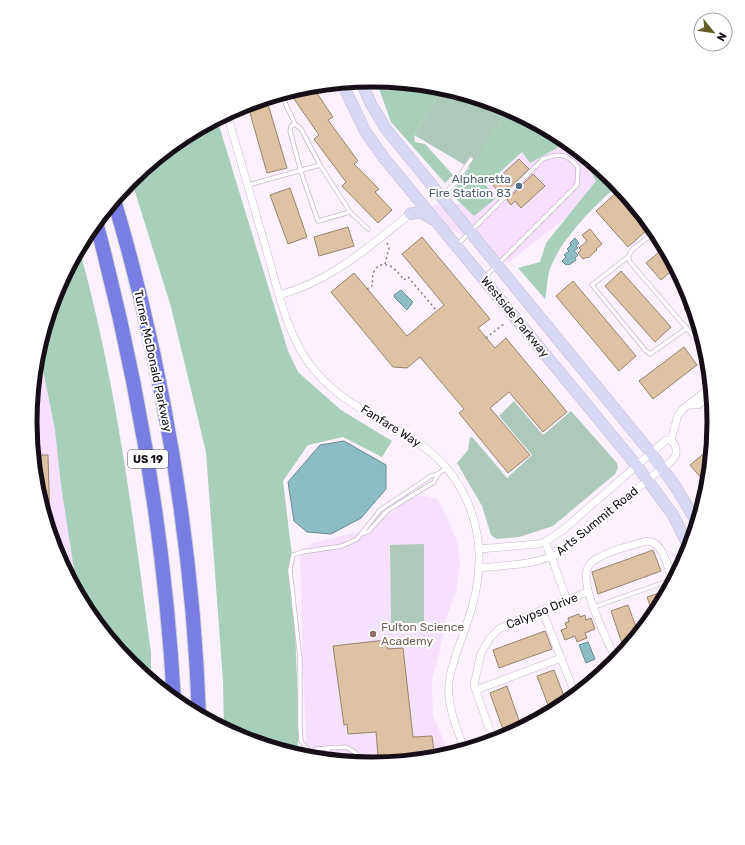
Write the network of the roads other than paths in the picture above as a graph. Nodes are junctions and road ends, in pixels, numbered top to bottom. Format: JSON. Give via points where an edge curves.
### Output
{"nodes":[{"id":1,"x":364,"y":87,"type":"edge"},
{"id":2,"x":345,"y":89,"type":"edge"},
{"id":3,"x":283,"y":99,"type":"edge"},
{"id":4,"x":229,"y":120,"type":"edge"},
{"id":5,"x":295,"y":124,"type":"junction"},
{"id":6,"x":471,"y":159,"type":"dead end"},
{"id":7,"x":320,"y":165,"type":"junction"},
{"id":8,"x":301,"y":172,"type":"junction"},
{"id":9,"x":248,"y":185,"type":"junction"},
{"id":10,"x":412,"y":191,"type":"junction"},
{"id":11,"x":441,"y":197,"type":"junction"},
{"id":12,"x":116,"y":206,"type":"edge"},
{"id":13,"x":350,"y":212,"type":"junction"},
{"id":14,"x":410,"y":214,"type":"junction"},
{"id":15,"x":440,"y":225,"type":"junction"},
{"id":16,"x":368,"y":229,"type":"dead end"},
{"id":17,"x":98,"y":230,"type":"edge"},
{"id":18,"x":470,"y":232,"type":"junction"},
{"id":19,"x":651,"y":235,"type":"edge"},
{"id":20,"x":456,"y":245,"type":"junction"},
{"id":21,"x":628,"y":257,"type":"junction"},
{"id":22,"x":499,"y":265,"type":"junction"},
{"id":23,"x":484,"y":279,"type":"junction"},
{"id":24,"x":279,"y":295,"type":"junction"},
{"id":25,"x":687,"y":328,"type":"junction"},
{"id":26,"x":698,"y":341,"type":"edge"},
{"id":27,"x":706,"y":394,"type":"edge"},
{"id":28,"x":671,"y":440,"type":"junction"},
{"id":29,"x":651,"y":453,"type":"junction"},
{"id":30,"x":637,"y":466,"type":"junction"},
{"id":31,"x":447,"y":468,"type":"junction"},
{"id":32,"x":662,"y":468,"type":"junction"},
{"id":33,"x":438,"y":474,"type":"junction"},
{"id":34,"x":648,"y":480,"type":"junction"},
{"id":35,"x":694,"y":517,"type":"edge"},
{"id":36,"x":363,"y":533,"type":"junction"},
{"id":37,"x":686,"y":541,"type":"edge"},
{"id":38,"x":545,"y":542,"type":"junction"},
{"id":39,"x":479,"y":549,"type":"junction"},
{"id":40,"x":552,"y":558,"type":"junction"},
{"id":41,"x":479,"y":568,"type":"junction"},
{"id":42,"x":670,"y":576,"type":"edge"},
{"id":43,"x":666,"y":584,"type":"edge"},
{"id":44,"x":588,"y":592,"type":"junction"},
{"id":45,"x":566,"y":601,"type":"junction"},
{"id":46,"x":594,"y":607,"type":"junction"},
{"id":47,"x":542,"y":610,"type":"junction"},
{"id":48,"x":614,"y":655,"type":"edge"},
{"id":49,"x":561,"y":658,"type":"junction"},
{"id":50,"x":476,"y":690,"type":"junction"},
{"id":51,"x":574,"y":691,"type":"edge"},
{"id":52,"x":173,"y":693,"type":"edge"},
{"id":53,"x":198,"y":709,"type":"edge"},
{"id":54,"x":492,"y":736,"type":"edge"},
{"id":55,"x":463,"y":746,"type":"edge"},
{"id":56,"x":328,"y":748,"type":"junction"},
{"id":57,"x":310,"y":752,"type":"edge"},
{"id":58,"x":312,"y":753,"type":"edge"},
{"id":59,"x":329,"y":755,"type":"edge"},
{"id":60,"x":358,"y":757,"type":"edge"}],
"edges":[{"from":1,"to":11,"type":"main road","name":"Westside Parkway","via":[[386,129]]},
{"from":2,"to":10,"type":"main road","name":"Westside Parkway","via":[[366,131],[384,158]]},
{"from":3,"to":5,"type":"lane"},
{"from":4,"to":9,"type":"street","name":"Fanfare Way"},
{"from":5,"to":7,"type":"lane","via":[[301,129]]},
{"from":5,"to":8,"type":"lane","via":[[291,126],[290,131]]},
{"from":6,"to":11,"type":"lane","via":[[455,183]]},
{"from":7,"to":8,"type":"lane"},
{"from":7,"to":13,"type":"lane"},
{"from":8,"to":9,"type":"lane"},
{"from":8,"to":13,"type":"lane","via":[[318,221]]},
{"from":9,"to":24,"type":"street","name":"Fanfare Way"},
{"from":10,"to":14,"type":"main road"},
{"from":10,"to":15,"type":"main road","name":"Westside Parkway"},
{"from":11,"to":18,"type":"main road","name":"Westside Parkway"},
{"from":12,"to":53,"type":"highway","name":"Turner McDonald Parkway","number":"US 19","via":[[148,332],[173,463],[187,571]]},
{"from":13,"to":16,"type":"lane"},
{"from":14,"to":15,"type":"main road","via":[[420,212]]},
{"from":14,"to":24,"type":"street","via":[[366,249],[320,280]]},
{"from":15,"to":20,"type":"main road","name":"Westside Parkway"},
{"from":17,"to":52,"type":"highway","name":"Turner McDonald Parkway","number":"US 19","via":[[126,344],[145,441],[163,574]]},
{"from":18,"to":20,"type":"lane"},
{"from":18,"to":22,"type":"main road","name":"Westside Parkway"},
{"from":18,"to":22,"type":"lane","via":[[543,159],[556,154],[570,158],[578,167],[577,185]]},
{"from":19,"to":21,"type":"lane"},
{"from":20,"to":23,"type":"main road","name":"Westside Parkway"},
{"from":21,"to":25,"type":"lane"},
{"from":21,"to":25,"type":"lane","via":[[592,285],[645,350],[650,354]]},
{"from":22,"to":23,"type":"lane"},
{"from":22,"to":29,"type":"main road","name":"Westside Parkway"},
{"from":23,"to":30,"type":"main road","name":"Westside Parkway"},
{"from":24,"to":31,"type":"street","name":"Fanfare Way","via":[[298,347],[325,382],[345,398],[418,441]]},
{"from":25,"to":26,"type":"lane"},
{"from":27,"to":28,"type":"street","via":[[688,405],[678,415]]},
{"from":28,"to":29,"type":"street","name":"Arts Summit Road","via":[[666,440]]},
{"from":28,"to":32,"type":"street","name":"Arts Summit Road","via":[[677,450],[675,458]]},
{"from":29,"to":30,"type":"street","name":"Arts Summit Road"},
{"from":29,"to":32,"type":"main road","name":"Westside Parkway"},
{"from":30,"to":34,"type":"main road","name":"Westside Parkway"},
{"from":30,"to":38,"type":"street","name":"Arts Summit Road","via":[[563,530]]},
{"from":31,"to":33,"type":"lane"},
{"from":31,"to":39,"type":"street","name":"Fanfare Way","via":[[458,483],[470,508]]},
{"from":32,"to":34,"type":"street","name":"Arts Summit Road"},
{"from":32,"to":35,"type":"main road","name":"Westside Parkway"},
{"from":33,"to":36,"type":"lane","via":[[380,510]]},
{"from":33,"to":36,"type":"lane","via":[[434,482],[387,511],[368,532]]},
{"from":34,"to":37,"type":"main road","name":"Westside Parkway","via":[[673,515]]},
{"from":34,"to":40,"type":"street","name":"Arts Summit Road","via":[[570,546]]},
{"from":36,"to":57,"type":"lane","via":[[342,546],[293,555],[290,570],[300,659],[301,741]]},
{"from":38,"to":39,"type":"street","name":"Arts Summit Road","via":[[528,546]]},
{"from":38,"to":40,"type":"street"},
{"from":39,"to":41,"type":"street","name":"Fanfare Way"},
{"from":40,"to":41,"type":"street","name":"Arts Summit Road"},
{"from":40,"to":45,"type":"street"},
{"from":41,"to":55,"type":"street","name":"Fanfare Way","via":[[476,595],[449,683],[453,718]]},
{"from":42,"to":44,"type":"street","name":"Calypso Drive","via":[[660,546],[647,541],[605,555],[591,563],[586,574]]},
{"from":43,"to":46,"type":"lane"},
{"from":44,"to":45,"type":"street","name":"Calypso Drive"},
{"from":44,"to":46,"type":"street"},
{"from":45,"to":47,"type":"street","name":"Calypso Drive"},
{"from":46,"to":48,"type":"street"},
{"from":47,"to":49,"type":"street"},
{"from":47,"to":50,"type":"street","name":"Calypso Drive","via":[[508,624],[490,638],[482,653],[474,685]]},
{"from":49,"to":50,"type":"street"},
{"from":49,"to":51,"type":"street"},
{"from":50,"to":54,"type":"street","name":"Calypso Drive"},
{"from":56,"to":58,"type":"lane","via":[[316,749]]},
{"from":56,"to":59,"type":"lane"},
{"from":56,"to":60,"type":"lane","via":[[350,748]]}]}
